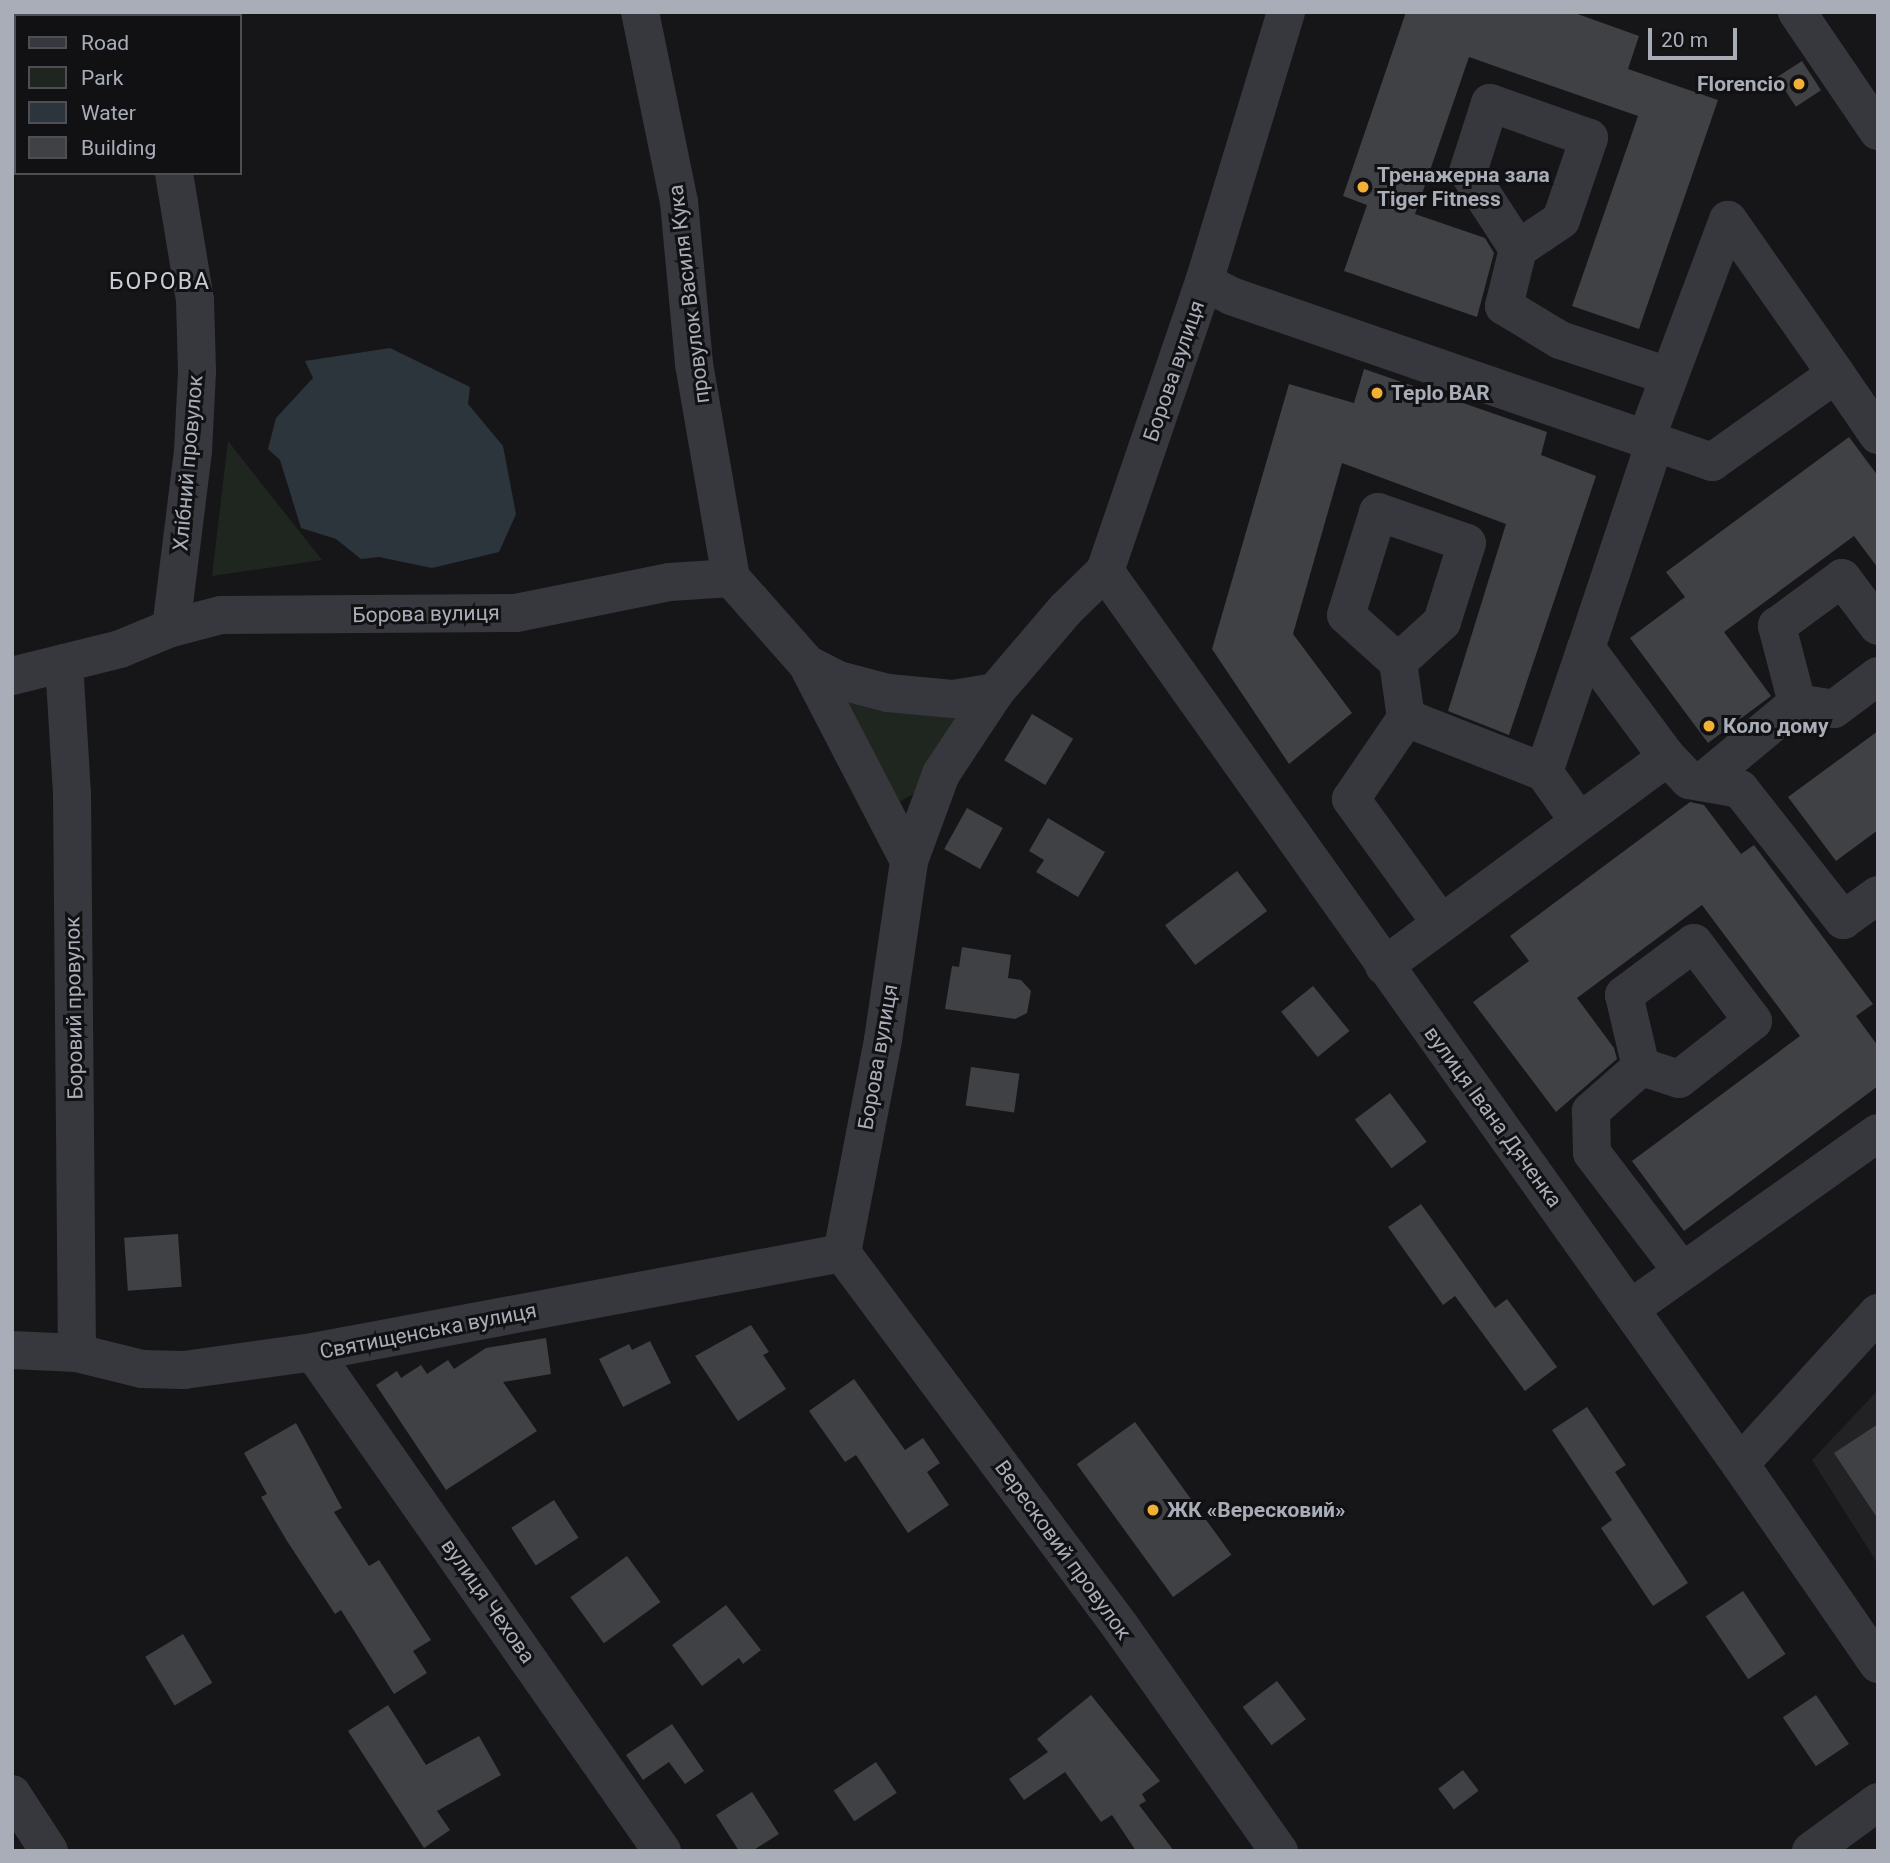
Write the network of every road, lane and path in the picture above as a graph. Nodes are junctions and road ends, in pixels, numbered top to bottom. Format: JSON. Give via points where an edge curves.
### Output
{"nodes":[{"id":1,"x":640,"y":12,"type":"edge"},
{"id":2,"x":1286,"y":12,"type":"edge"},
{"id":3,"x":1797,"y":12,"type":"edge"},
{"id":4,"x":1876,"y":127,"type":"edge"},
{"id":5,"x":174,"y":175,"type":"edge"},
{"id":6,"x":1518,"y":249,"type":"dead end"},
{"id":7,"x":1204,"y":282,"type":"junction"},
{"id":8,"x":1836,"y":374,"type":"junction"},
{"id":9,"x":1668,"y":376,"type":"junction"},
{"id":10,"x":1878,"y":435,"type":"edge"},
{"id":11,"x":1651,"y":441,"type":"junction"},
{"id":12,"x":1105,"y":571,"type":"junction"},
{"id":13,"x":732,"y":578,"type":"junction"},
{"id":14,"x":1878,"y":626,"type":"edge"},
{"id":15,"x":171,"y":628,"type":"junction"},
{"id":16,"x":1586,"y":648,"type":"junction"},
{"id":17,"x":1398,"y":662,"type":"dead end"},
{"id":18,"x":64,"y":663,"type":"junction"},
{"id":19,"x":807,"y":664,"type":"junction"},
{"id":20,"x":1878,"y":676,"type":"edge"},
{"id":21,"x":12,"y":677,"type":"edge"},
{"id":22,"x":995,"y":692,"type":"junction"},
{"id":23,"x":1797,"y":704,"type":"junction"},
{"id":24,"x":1406,"y":718,"type":"junction"},
{"id":25,"x":1667,"y":757,"type":"junction"},
{"id":26,"x":1545,"y":772,"type":"junction"},
{"id":27,"x":1702,"y":782,"type":"junction"},
{"id":28,"x":1578,"y":820,"type":"junction"},
{"id":29,"x":909,"y":861,"type":"junction"},
{"id":30,"x":1878,"y":895,"type":"edge"},
{"id":31,"x":1440,"y":922,"type":"junction"},
{"id":32,"x":1384,"y":966,"type":"junction"},
{"id":33,"x":1642,"y":1067,"type":"dead end"},
{"id":34,"x":1878,"y":1133,"type":"edge"},
{"id":35,"x":842,"y":1253,"type":"junction"},
{"id":36,"x":1682,"y":1271,"type":"junction"},
{"id":37,"x":1630,"y":1309,"type":"junction"},
{"id":38,"x":1878,"y":1312,"type":"edge"},
{"id":39,"x":12,"y":1350,"type":"edge"},
{"id":40,"x":313,"y":1352,"type":"junction"},
{"id":41,"x":77,"y":1353,"type":"junction"},
{"id":42,"x":1741,"y":1464,"type":"junction"},
{"id":43,"x":1878,"y":1664,"type":"edge"},
{"id":44,"x":12,"y":1794,"type":"edge"},
{"id":45,"x":1878,"y":1802,"type":"edge"},
{"id":46,"x":49,"y":1851,"type":"edge"},
{"id":47,"x":662,"y":1851,"type":"edge"},
{"id":48,"x":1279,"y":1851,"type":"edge"},
{"id":49,"x":1811,"y":1851,"type":"edge"}],
"edges":[{"from":1,"to":13,"type":"street","name":"провулок Василя Кука","via":[[680,202],[694,364]]},
{"from":2,"to":7,"type":"street","name":"Борова вулиця"},
{"from":3,"to":4,"type":"street"},
{"from":5,"to":15,"type":"street","name":"Хлібний провулок","via":[[195,300],[197,371],[193,451]]},
{"from":6,"to":9,"type":"street","via":[[1504,306],[1560,340]]},
{"from":7,"to":11,"type":"street","via":[[1231,296]]},
{"from":7,"to":12,"type":"street","name":"Борова вулиця"},
{"from":8,"to":9,"type":"street","via":[[1728,220]]},
{"from":8,"to":10,"type":"street"},
{"from":8,"to":11,"type":"street","via":[[1712,461]]},
{"from":9,"to":11,"type":"street"},
{"from":11,"to":16,"type":"street"},
{"from":12,"to":22,"type":"street","name":"Борова вулиця"},
{"from":12,"to":32,"type":"street","name":"вулиця Івана Дяченка"},
{"from":13,"to":15,"type":"street","name":"Борова вулиця","via":[[670,582],[516,613],[221,615]]},
{"from":13,"to":19,"type":"street"},
{"from":14,"to":23,"type":"street","via":[[1842,578],[1777,626]]},
{"from":15,"to":18,"type":"street","name":"Борова вулиця","via":[[120,649]]},
{"from":16,"to":25,"type":"street"},
{"from":16,"to":26,"type":"street"},
{"from":17,"to":24,"type":"street"},
{"from":18,"to":21,"type":"street","name":"Борова вулиця"},
{"from":18,"to":41,"type":"street","name":"Боровий провулок","via":[[72,793]]},
{"from":19,"to":22,"type":"street","via":[[838,680],[888,693],[953,699]]},
{"from":19,"to":29,"type":"street"},
{"from":20,"to":23,"type":"street","via":[[1834,709]]},
{"from":22,"to":29,"type":"street","name":"Борова вулиця","via":[[941,774]]},
{"from":23,"to":27,"type":"street"},
{"from":24,"to":26,"type":"street"},
{"from":24,"to":31,"type":"street","via":[[1351,799]]},
{"from":25,"to":27,"type":"street","via":[[1689,780]]},
{"from":25,"to":28,"type":"street"},
{"from":26,"to":28,"type":"street"},
{"from":27,"to":30,"type":"street","via":[[1740,789],[1843,920]]},
{"from":28,"to":31,"type":"street"},
{"from":29,"to":35,"type":"street","name":"Борова вулиця","via":[[883,1040]]},
{"from":31,"to":32,"type":"street"},
{"from":32,"to":37,"type":"street","name":"вулиця Івана Дяченка"},
{"from":33,"to":36,"type":"street","via":[[1591,1111],[1592,1153]]},
{"from":34,"to":36,"type":"street"},
{"from":35,"to":40,"type":"street","name":"Святищенська вулиця"},
{"from":35,"to":48,"type":"street","name":"Вересковий провулок","via":[[1120,1626]]},
{"from":36,"to":37,"type":"street"},
{"from":37,"to":42,"type":"street","name":"вулиця Івана Дяченка"},
{"from":38,"to":42,"type":"street"},
{"from":39,"to":41,"type":"street","name":"Святищенська вулиця"},
{"from":40,"to":41,"type":"street","name":"Святищенська вулиця","via":[[184,1370],[142,1369]]},
{"from":40,"to":47,"type":"street","name":"вулиця Чехова"},
{"from":42,"to":43,"type":"street","name":"вулиця Івана Дяченка"},
{"from":44,"to":46,"type":"street"},
{"from":45,"to":49,"type":"street"}]}
